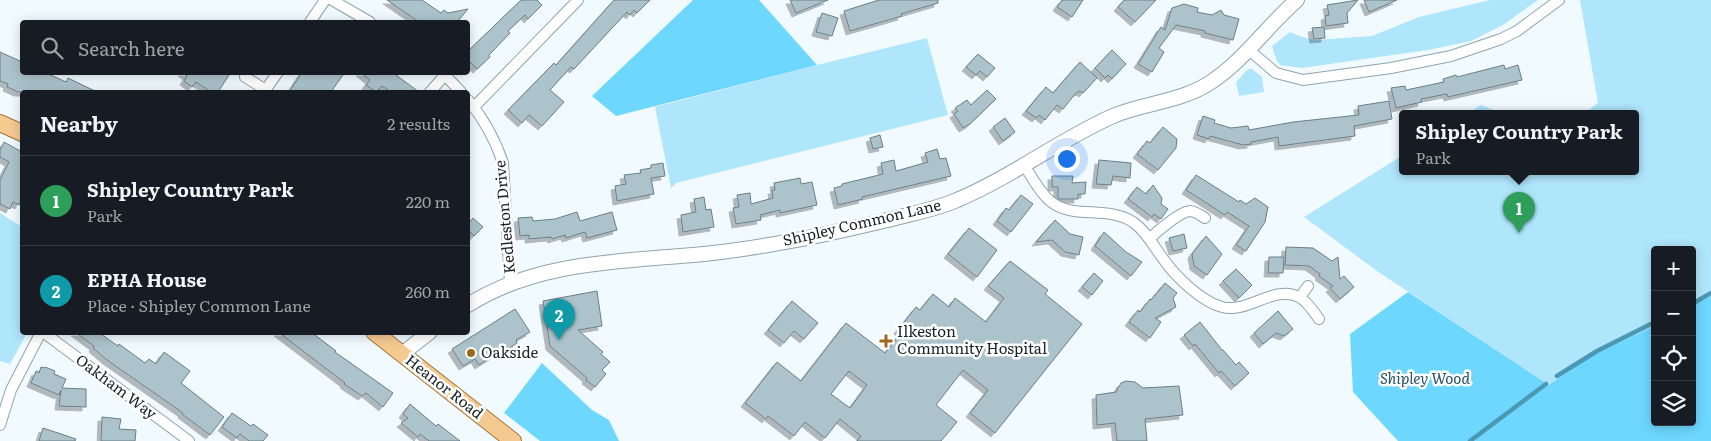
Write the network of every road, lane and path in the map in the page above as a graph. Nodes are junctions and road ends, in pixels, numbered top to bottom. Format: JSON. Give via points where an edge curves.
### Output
{"nodes":[{"id":1,"x":325,"y":0,"type":"edge"},
{"id":2,"x":332,"y":0,"type":"edge"},
{"id":3,"x":578,"y":0,"type":"edge"},
{"id":4,"x":1297,"y":0,"type":"edge"},
{"id":5,"x":1559,"y":0,"type":"edge"},
{"id":6,"x":311,"y":20,"type":"edge"},
{"id":7,"x":367,"y":20,"type":"edge"},
{"id":8,"x":1249,"y":50,"type":"junction"},
{"id":9,"x":276,"y":75,"type":"edge"},
{"id":10,"x":442,"y":75,"type":"edge"},
{"id":11,"x":444,"y":75,"type":"edge"},
{"id":12,"x":245,"y":77,"type":"dead end"},
{"id":13,"x":264,"y":90,"type":"edge"},
{"id":14,"x":266,"y":90,"type":"edge"},
{"id":15,"x":431,"y":90,"type":"edge"},
{"id":16,"x":459,"y":90,"type":"edge"},
{"id":17,"x":471,"y":104,"type":"edge"},
{"id":18,"x":0,"y":123,"type":"edge"},
{"id":19,"x":20,"y":131,"type":"edge"},
{"id":20,"x":1024,"y":165,"type":"junction"},
{"id":21,"x":1205,"y":218,"type":"dead end"},
{"id":22,"x":1150,"y":238,"type":"junction"},
{"id":23,"x":510,"y":283,"type":"junction"},
{"id":24,"x":1308,"y":286,"type":"dead end"},
{"id":25,"x":1300,"y":297,"type":"junction"},
{"id":26,"x":470,"y":304,"type":"edge"},
{"id":27,"x":1319,"y":320,"type":"dead end"},
{"id":28,"x":40,"y":335,"type":"edge"},
{"id":29,"x":46,"y":335,"type":"edge"},
{"id":30,"x":378,"y":335,"type":"edge"},
{"id":31,"x":426,"y":335,"type":"edge"},
{"id":32,"x":402,"y":354,"type":"junction"},
{"id":33,"x":0,"y":425,"type":"edge"},
{"id":34,"x":189,"y":441,"type":"edge"},
{"id":35,"x":513,"y":441,"type":"edge"}],
"edges":[{"from":1,"to":6,"type":"street"},
{"from":2,"to":7,"type":"street"},
{"from":3,"to":17,"type":"street"},
{"from":4,"to":8,"type":"street","name":"Shipley Common Lane"},
{"from":5,"to":8,"type":"street","via":[[1501,39],[1451,56],[1382,70],[1303,80],[1276,73]]},
{"from":8,"to":20,"type":"street","name":"Shipley Common Lane","via":[[1206,85],[1174,99],[1116,115]]},
{"from":9,"to":14,"type":"street"},
{"from":10,"to":15,"type":"street"},
{"from":11,"to":16,"type":"street"},
{"from":12,"to":13,"type":"street"},
{"from":17,"to":23,"type":"street","name":"Kedleston Drive","via":[[494,137],[503,163]]},
{"from":18,"to":19,"type":"main road"},
{"from":20,"to":22,"type":"street","via":[[1055,205],[1068,210],[1118,215],[1135,224]]},
{"from":20,"to":23,"type":"street","name":"Shipley Common Lane","via":[[956,200],[843,231],[707,254],[561,268]]},
{"from":21,"to":22,"type":"street","via":[[1195,212],[1186,212]]},
{"from":22,"to":25,"type":"street","via":[[1174,273],[1220,307],[1242,306],[1280,294]]},
{"from":23,"to":26,"type":"street","name":"Shipley Common Lane"},
{"from":24,"to":25,"type":"street"},
{"from":25,"to":27,"type":"street"},
{"from":28,"to":33,"type":"street","via":[[11,390]]},
{"from":29,"to":34,"type":"street","name":"Oakham Way"},
{"from":30,"to":32,"type":"main road","name":"Heanor Road"},
{"from":31,"to":32,"type":"street"},
{"from":32,"to":35,"type":"main road","name":"Heanor Road"}]}
